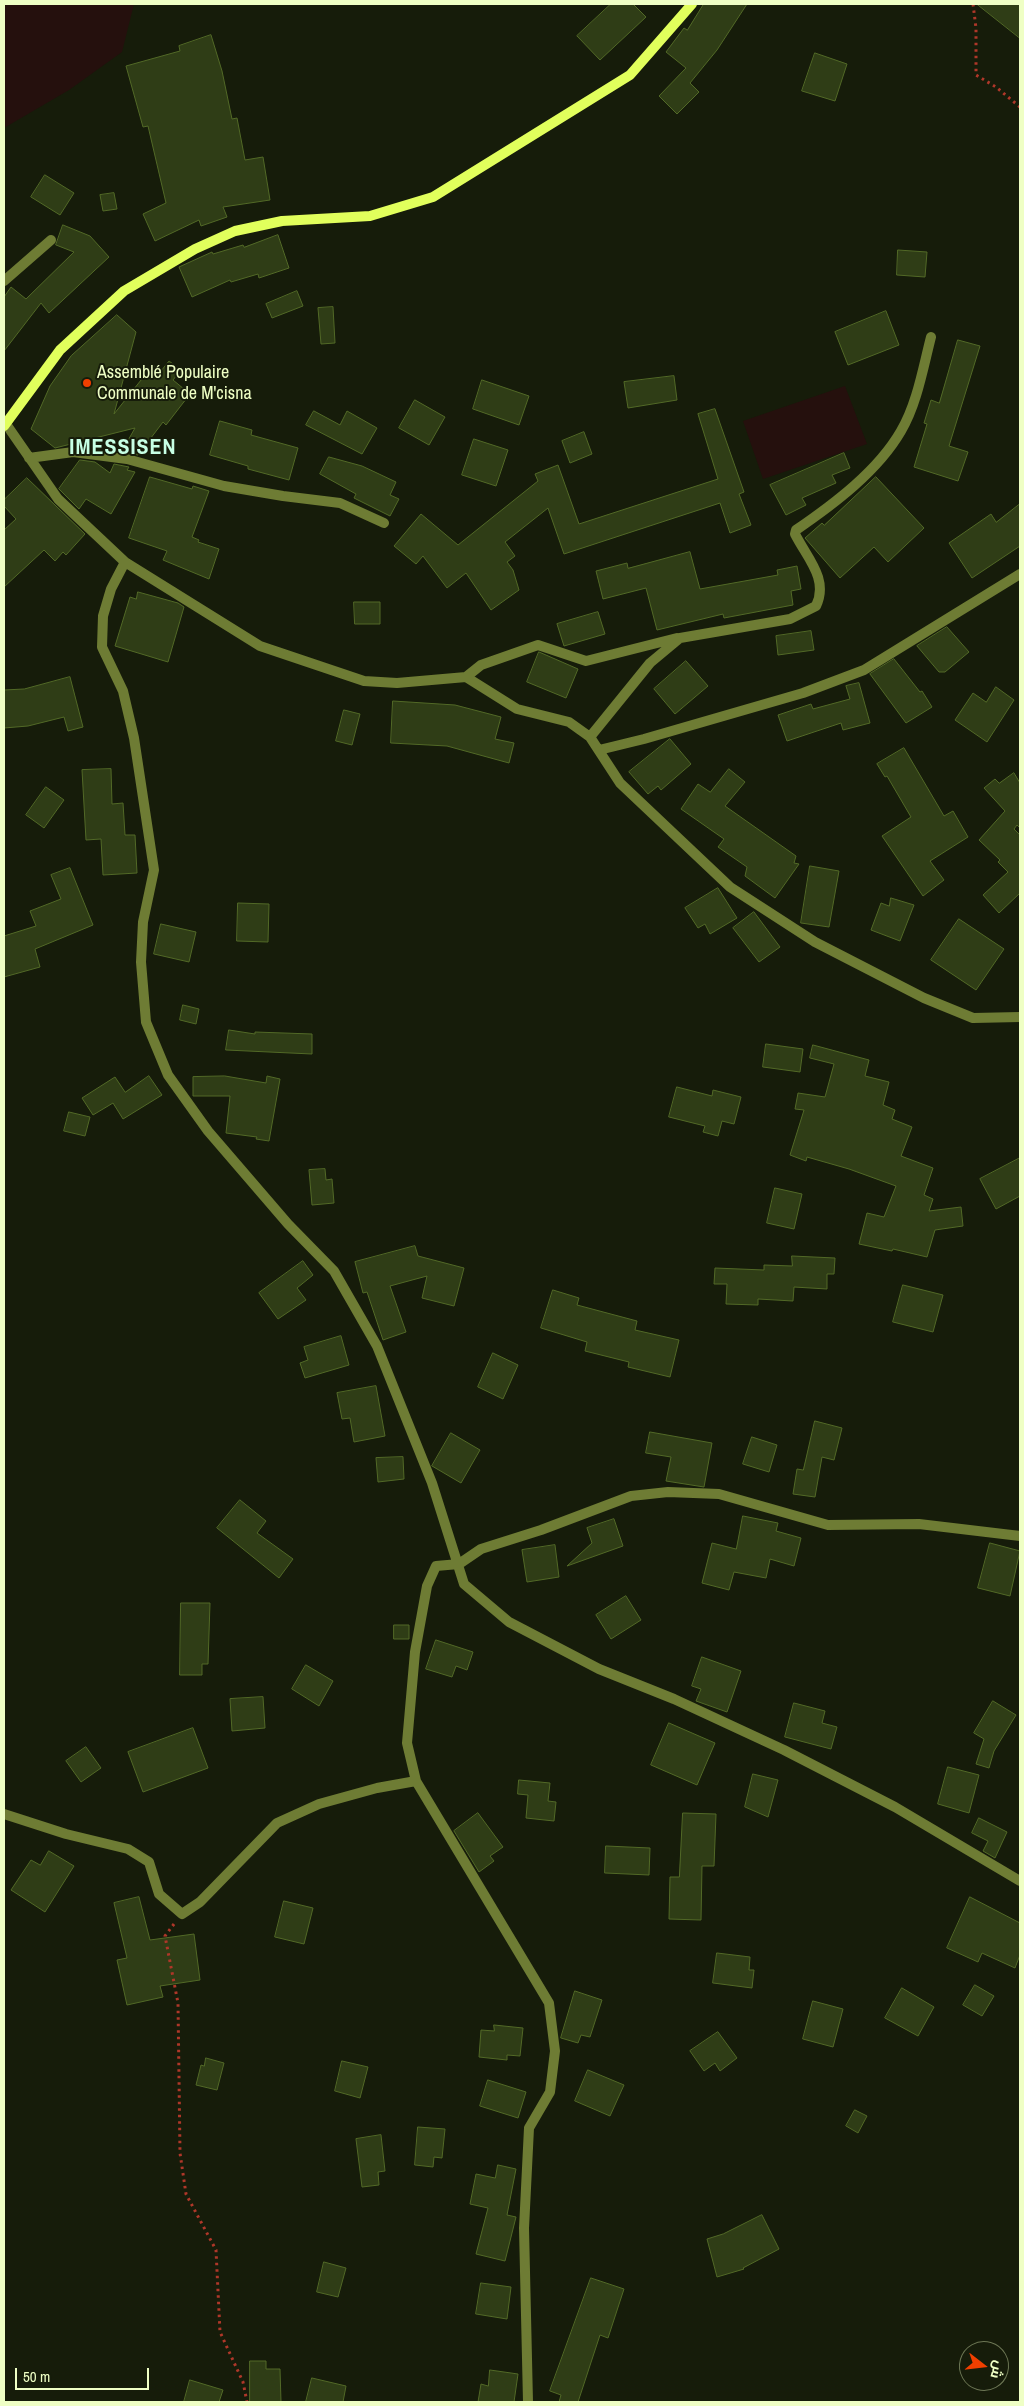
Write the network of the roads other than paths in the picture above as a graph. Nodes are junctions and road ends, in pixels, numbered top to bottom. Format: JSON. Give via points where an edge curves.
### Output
{"nodes":[{"id":1,"x":692,"y":4,"type":"edge"},
{"id":2,"x":51,"y":240,"type":"dead end"},
{"id":3,"x":4,"y":281,"type":"edge"},
{"id":4,"x":931,"y":337,"type":"dead end"},
{"id":5,"x":4,"y":423,"type":"edge"},
{"id":6,"x":30,"y":458,"type":"junction"},
{"id":7,"x":384,"y":523,"type":"dead end"},
{"id":8,"x":126,"y":562,"type":"junction"},
{"id":9,"x":1020,"y":574,"type":"edge"},
{"id":10,"x":680,"y":638,"type":"junction"},
{"id":11,"x":466,"y":677,"type":"junction"},
{"id":12,"x":590,"y":737,"type":"junction"},
{"id":13,"x":599,"y":750,"type":"junction"},
{"id":14,"x":1020,"y":1017,"type":"edge"},
{"id":15,"x":1020,"y":1536,"type":"edge"},
{"id":16,"x":459,"y":1564,"type":"junction"},
{"id":17,"x":416,"y":1781,"type":"junction"},
{"id":18,"x":4,"y":1814,"type":"edge"},
{"id":19,"x":1020,"y":1881,"type":"edge"},
{"id":20,"x":528,"y":2402,"type":"edge"}],
"edges":[{"from":1,"to":5,"type":"street","via":[[630,75],[433,197],[370,216],[282,221],[236,231],[195,249],[124,290],[60,350]]},
{"from":2,"to":3,"type":"street"},
{"from":4,"to":10,"type":"street","via":[[912,407],[901,432],[853,488],[796,530],[795,534],[818,573],[821,589],[816,606],[790,619]]},
{"from":5,"to":6,"type":"street"},
{"from":6,"to":7,"type":"street","via":[[73,452],[127,459],[224,486],[340,503]]},
{"from":6,"to":8,"type":"street","via":[[58,499]]},
{"from":8,"to":11,"type":"street","via":[[260,646],[364,681],[397,683]]},
{"from":8,"to":16,"type":"street","via":[[111,589],[103,616],[102,646],[123,691],[134,738],[154,870],[143,922],[141,962],[146,1022],[168,1075],[208,1131],[339,1279],[377,1346],[432,1483]]},
{"from":9,"to":13,"type":"street","via":[[864,670],[803,693]]},
{"from":10,"to":11,"type":"street","via":[[586,661],[538,645],[481,665]]},
{"from":10,"to":12,"type":"street","via":[[650,663]]},
{"from":11,"to":12,"type":"street","via":[[517,709],[569,722]]},
{"from":12,"to":13,"type":"street"},
{"from":13,"to":14,"type":"street","via":[[620,783],[730,887],[815,942],[924,998],[973,1018]]},
{"from":15,"to":16,"type":"street","via":[[919,1524],[828,1525],[719,1494],[668,1492],[631,1496],[481,1550]]},
{"from":16,"to":17,"type":"street","via":[[436,1566],[428,1586],[415,1652],[408,1743]]},
{"from":16,"to":19,"type":"street","via":[[464,1584],[509,1622],[599,1669],[674,1699],[784,1750],[895,1807]]},
{"from":17,"to":18,"type":"street","via":[[319,1804],[277,1824],[207,1895],[182,1914],[159,1894],[149,1862],[128,1849]]},
{"from":17,"to":20,"type":"street","via":[[548,2003],[555,2051],[550,2092],[529,2128],[524,2228]]}]}
